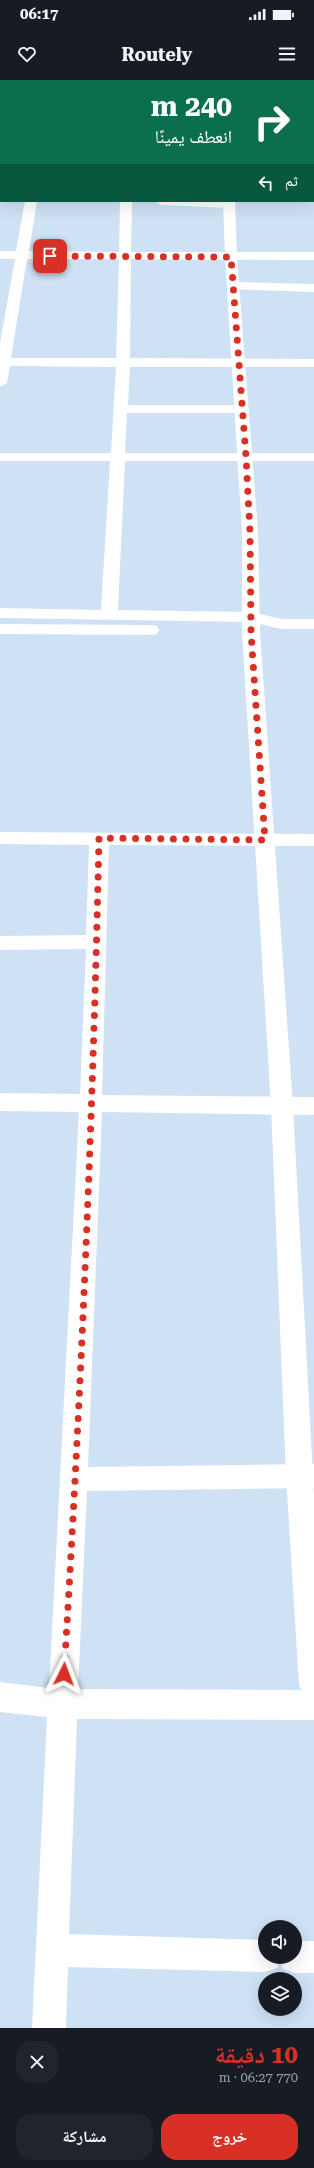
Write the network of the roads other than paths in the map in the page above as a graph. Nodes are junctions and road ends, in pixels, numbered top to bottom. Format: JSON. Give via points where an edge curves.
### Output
{"nodes":[{"id":1,"x":31,"y":202,"type":"edge"},
{"id":2,"x":126,"y":202,"type":"edge"},
{"id":3,"x":230,"y":202,"type":"edge"},
{"id":4,"x":0,"y":255,"type":"edge"},
{"id":5,"x":21,"y":255,"type":"junction"},
{"id":6,"x":124,"y":256,"type":"junction"},
{"id":7,"x":314,"y":256,"type":"edge"},
{"id":8,"x":231,"y":257,"type":"junction"},
{"id":9,"x":233,"y":286,"type":"junction"},
{"id":10,"x":314,"y":288,"type":"edge"},
{"id":11,"x":0,"y":304,"type":"edge"},
{"id":12,"x":14,"y":304,"type":"junction"},
{"id":13,"x":2,"y":362,"type":"edge"},
{"id":14,"x":123,"y":363,"type":"junction"},
{"id":15,"x":314,"y":363,"type":"edge"},
{"id":16,"x":239,"y":364,"type":"junction"},
{"id":17,"x":0,"y":383,"type":"edge"},
{"id":18,"x":121,"y":409,"type":"junction"},
{"id":19,"x":242,"y":409,"type":"junction"},
{"id":20,"x":0,"y":457,"type":"edge"},
{"id":21,"x":119,"y":457,"type":"junction"},
{"id":22,"x":246,"y":457,"type":"junction"},
{"id":23,"x":314,"y":457,"type":"edge"},
{"id":24,"x":0,"y":613,"type":"edge"},
{"id":25,"x":109,"y":614,"type":"junction"},
{"id":26,"x":314,"y":624,"type":"edge"},
{"id":27,"x":251,"y":625,"type":"junction"},
{"id":28,"x":0,"y":629,"type":"edge"},
{"id":29,"x":0,"y":838,"type":"edge"},
{"id":30,"x":99,"y":838,"type":"junction"},
{"id":31,"x":265,"y":840,"type":"junction"},
{"id":32,"x":314,"y":840,"type":"edge"},
{"id":33,"x":96,"y":942,"type":"junction"},
{"id":34,"x":0,"y":943,"type":"edge"},
{"id":35,"x":0,"y":1102,"type":"edge"},
{"id":36,"x":91,"y":1104,"type":"junction"},
{"id":37,"x":282,"y":1106,"type":"junction"},
{"id":38,"x":314,"y":1106,"type":"edge"},
{"id":39,"x":307,"y":1476,"type":"edge"},
{"id":40,"x":75,"y":1479,"type":"junction"},
{"id":41,"x":314,"y":1685,"type":"edge"},
{"id":42,"x":0,"y":1696,"type":"edge"},
{"id":43,"x":62,"y":1704,"type":"junction"},
{"id":44,"x":314,"y":1705,"type":"edge"},
{"id":45,"x":51,"y":1950,"type":"junction"},
{"id":46,"x":258,"y":1956,"type":"edge"},
{"id":47,"x":302,"y":1957,"type":"edge"},
{"id":48,"x":314,"y":1957,"type":"edge"},
{"id":49,"x":49,"y":2028,"type":"edge"}],
"edges":[{"from":1,"to":5,"type":"street"},
{"from":2,"to":6,"type":"street"},
{"from":3,"to":8,"type":"street"},
{"from":4,"to":5,"type":"street"},
{"from":5,"to":6,"type":"street"},
{"from":5,"to":12,"type":"street"},
{"from":6,"to":8,"type":"street"},
{"from":6,"to":14,"type":"street"},
{"from":7,"to":8,"type":"street"},
{"from":8,"to":9,"type":"street"},
{"from":9,"to":10,"type":"street"},
{"from":9,"to":16,"type":"street"},
{"from":11,"to":12,"type":"street"},
{"from":12,"to":13,"type":"street"},
{"from":13,"to":14,"type":"street"},
{"from":13,"to":17,"type":"street"},
{"from":14,"to":16,"type":"street"},
{"from":14,"to":18,"type":"street"},
{"from":15,"to":16,"type":"street"},
{"from":16,"to":19,"type":"street"},
{"from":18,"to":19,"type":"street"},
{"from":18,"to":21,"type":"street"},
{"from":19,"to":22,"type":"street"},
{"from":20,"to":21,"type":"street"},
{"from":21,"to":22,"type":"street"},
{"from":21,"to":25,"type":"street"},
{"from":22,"to":23,"type":"street"},
{"from":22,"to":27,"type":"street"},
{"from":24,"to":25,"type":"street"},
{"from":25,"to":27,"type":"street"},
{"from":26,"to":27,"type":"street"},
{"from":27,"to":28,"type":"street"},
{"from":27,"to":31,"type":"street"},
{"from":29,"to":30,"type":"street"},
{"from":30,"to":31,"type":"street"},
{"from":30,"to":33,"type":"street"},
{"from":31,"to":32,"type":"street"},
{"from":31,"to":37,"type":"street"},
{"from":33,"to":34,"type":"street"},
{"from":33,"to":36,"type":"street"},
{"from":35,"to":36,"type":"street"},
{"from":36,"to":37,"type":"street"},
{"from":36,"to":40,"type":"street"},
{"from":37,"to":38,"type":"street"},
{"from":37,"to":39,"type":"street"},
{"from":39,"to":40,"type":"street"},
{"from":39,"to":41,"type":"street"},
{"from":40,"to":43,"type":"street"},
{"from":42,"to":43,"type":"street"},
{"from":43,"to":44,"type":"street"},
{"from":43,"to":45,"type":"street"},
{"from":45,"to":46,"type":"street"},
{"from":45,"to":49,"type":"street"},
{"from":47,"to":48,"type":"street"}]}
